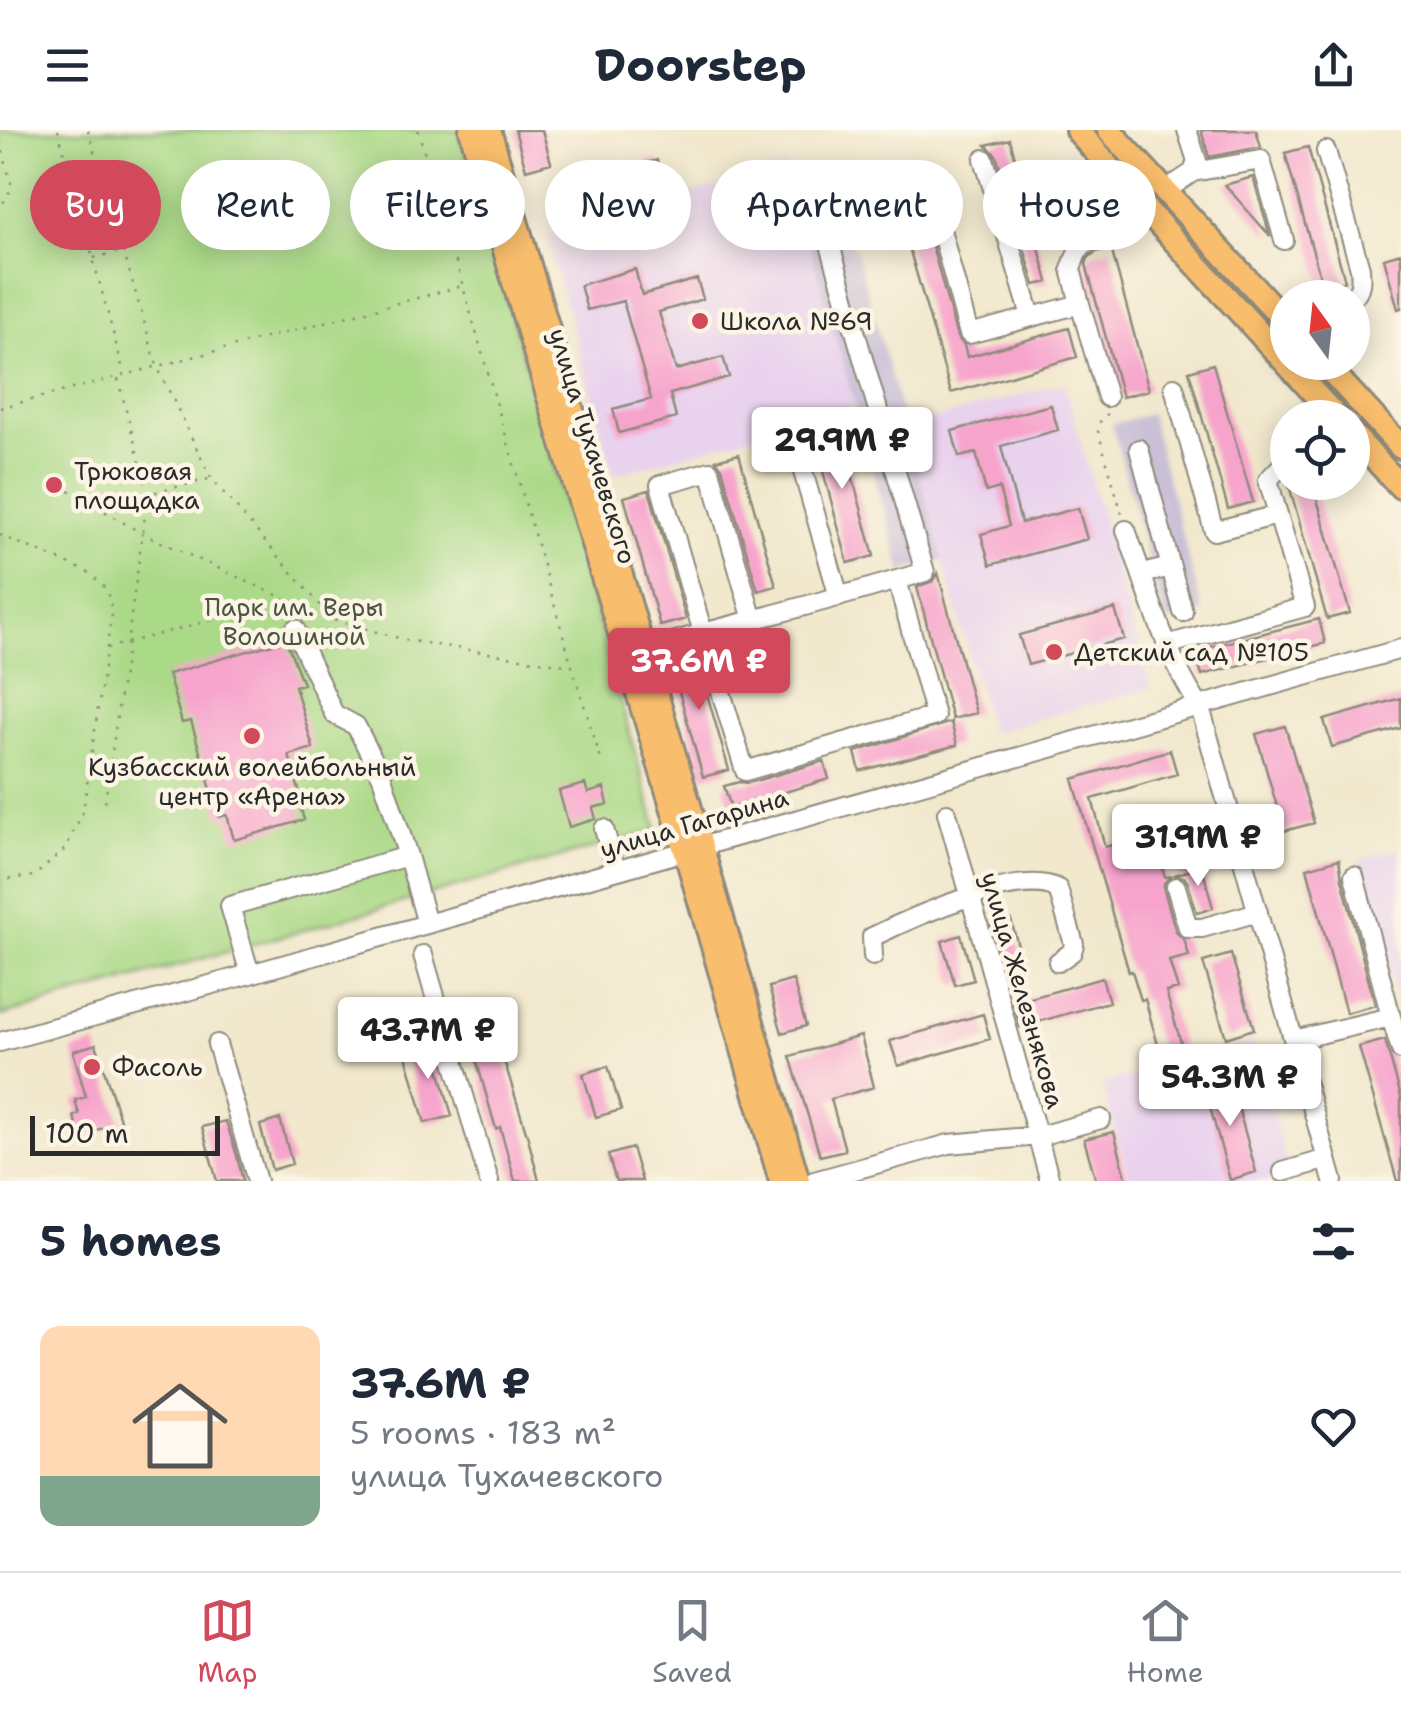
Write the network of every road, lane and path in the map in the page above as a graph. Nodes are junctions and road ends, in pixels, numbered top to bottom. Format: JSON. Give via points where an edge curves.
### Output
{"nodes":[{"id":1,"x":58,"y":130,"type":"edge"},
{"id":2,"x":88,"y":130,"type":"edge"},
{"id":3,"x":418,"y":130,"type":"edge"},
{"id":4,"x":471,"y":130,"type":"edge"},
{"id":5,"x":489,"y":130,"type":"edge"},
{"id":6,"x":1076,"y":130,"type":"edge"},
{"id":7,"x":1110,"y":130,"type":"edge"},
{"id":8,"x":1187,"y":130,"type":"edge"},
{"id":9,"x":0,"y":140,"type":"edge"},
{"id":10,"x":1326,"y":151,"type":"dead end"},
{"id":11,"x":984,"y":159,"type":"dead end"},
{"id":12,"x":97,"y":160,"type":"edge"},
{"id":13,"x":1102,"y":160,"type":"edge"},
{"id":14,"x":1192,"y":172,"type":"junction"},
{"id":15,"x":1165,"y":191,"type":"junction"},
{"id":16,"x":0,"y":209,"type":"edge"},
{"id":17,"x":1156,"y":221,"type":"edge"},
{"id":18,"x":1284,"y":240,"type":"dead end"},
{"id":19,"x":123,"y":250,"type":"joint"},
{"id":20,"x":831,"y":250,"type":"edge"},
{"id":21,"x":946,"y":250,"type":"edge"},
{"id":22,"x":1078,"y":250,"type":"edge"},
{"id":23,"x":93,"y":258,"type":"junction"},
{"id":24,"x":1361,"y":280,"type":"edge"},
{"id":25,"x":463,"y":285,"type":"junction"},
{"id":26,"x":1080,"y":304,"type":"junction"},
{"id":27,"x":1270,"y":305,"type":"edge"},
{"id":28,"x":1031,"y":316,"type":"junction"},
{"id":29,"x":157,"y":366,"type":"junction"},
{"id":30,"x":125,"y":375,"type":"junction"},
{"id":31,"x":118,"y":376,"type":"junction"},
{"id":32,"x":1340,"y":380,"type":"edge"},
{"id":33,"x":1174,"y":387,"type":"dead end"},
{"id":34,"x":1317,"y":400,"type":"edge"},
{"id":35,"x":1108,"y":404,"type":"joint"},
{"id":36,"x":0,"y":408,"type":"edge"},
{"id":37,"x":794,"y":440,"type":"dead end"},
{"id":38,"x":1401,"y":446,"type":"edge"},
{"id":39,"x":1139,"y":449,"type":"dead end"},
{"id":40,"x":1370,"y":453,"type":"edge"},
{"id":41,"x":210,"y":478,"type":"junction"},
{"id":42,"x":1401,"y":487,"type":"edge"},
{"id":43,"x":68,"y":490,"type":"dead end"},
{"id":44,"x":148,"y":494,"type":"junction"},
{"id":45,"x":1274,"y":500,"type":"edge"},
{"id":46,"x":1278,"y":515,"type":"junction"},
{"id":47,"x":1126,"y":530,"type":"joint"},
{"id":48,"x":141,"y":533,"type":"junction"},
{"id":49,"x":0,"y":534,"type":"edge"},
{"id":50,"x":1171,"y":566,"type":"junction"},
{"id":51,"x":1142,"y":574,"type":"junction"},
{"id":52,"x":898,"y":580,"type":"junction"},
{"id":53,"x":839,"y":597,"type":"junction"},
{"id":54,"x":1183,"y":612,"type":"dead end"},
{"id":55,"x":333,"y":620,"type":"junction"},
{"id":56,"x":753,"y":620,"type":"junction"},
{"id":57,"x":295,"y":629,"type":"dead end"},
{"id":58,"x":704,"y":633,"type":"junction"},
{"id":59,"x":126,"y":642,"type":"junction"},
{"id":60,"x":1166,"y":645,"type":"junction"},
{"id":61,"x":106,"y":648,"type":"junction"},
{"id":62,"x":1401,"y":648,"type":"edge"},
{"id":63,"x":636,"y":653,"type":"junction"},
{"id":64,"x":572,"y":666,"type":"junction"},
{"id":65,"x":1200,"y":707,"type":"junction"},
{"id":66,"x":602,"y":763,"type":"dead end"},
{"id":67,"x":105,"y":802,"type":"dead end"},
{"id":68,"x":947,"y":814,"type":"dead end"},
{"id":69,"x":604,"y":829,"type":"dead end"},
{"id":70,"x":694,"y":849,"type":"junction"},
{"id":71,"x":408,"y":856,"type":"junction"},
{"id":72,"x":616,"y":870,"type":"junction"},
{"id":73,"x":1354,"y":876,"type":"dead end"},
{"id":74,"x":0,"y":880,"type":"edge"},
{"id":75,"x":1176,"y":887,"type":"dead end"},
{"id":76,"x":971,"y":895,"type":"junction"},
{"id":77,"x":1258,"y":912,"type":"junction"},
{"id":78,"x":427,"y":924,"type":"junction"},
{"id":79,"x":424,"y":955,"type":"dead end"},
{"id":80,"x":873,"y":956,"type":"dead end"},
{"id":81,"x":1058,"y":962,"type":"dead end"},
{"id":82,"x":250,"y":974,"type":"junction"},
{"id":83,"x":1392,"y":1017,"type":"junction"},
{"id":84,"x":1294,"y":1040,"type":"junction"},
{"id":85,"x":0,"y":1042,"type":"edge"},
{"id":86,"x":218,"y":1044,"type":"dead end"},
{"id":87,"x":1401,"y":1050,"type":"edge"},
{"id":88,"x":1101,"y":1120,"type":"dead end"},
{"id":89,"x":1039,"y":1136,"type":"junction"},
{"id":90,"x":1327,"y":1159,"type":"junction"},
{"id":91,"x":1283,"y":1172,"type":"dead end"},
{"id":92,"x":839,"y":1178,"type":"edge"},
{"id":93,"x":256,"y":1181,"type":"edge"},
{"id":94,"x":488,"y":1181,"type":"edge"},
{"id":95,"x":780,"y":1181,"type":"edge"},
{"id":96,"x":798,"y":1181,"type":"edge"},
{"id":97,"x":814,"y":1181,"type":"edge"},
{"id":98,"x":1050,"y":1181,"type":"edge"},
{"id":99,"x":1333,"y":1181,"type":"edge"}],
"edges":[{"from":1,"to":23,"type":"path"},
{"from":2,"to":12,"type":"path"},
{"from":3,"to":25,"type":"path"},
{"from":4,"to":63,"type":"main road","name":"улица Тухачевского"},
{"from":5,"to":63,"type":"main road","name":"улица Тухачевского"},
{"from":6,"to":13,"type":"main road"},
{"from":7,"to":15,"type":"main road"},
{"from":8,"to":14,"type":"street","via":[[1197,161]]},
{"from":9,"to":16,"type":"path","via":[[12,187]]},
{"from":10,"to":24,"type":"street"},
{"from":11,"to":28,"type":"street"},
{"from":14,"to":15,"type":"street"},
{"from":14,"to":18,"type":"street","via":[[1262,160]]},
{"from":15,"to":27,"type":"main road"},
{"from":17,"to":34,"type":"main road"},
{"from":19,"to":23,"type":"path"},
{"from":19,"to":29,"type":"path"},
{"from":20,"to":52,"type":"street","via":[[925,572]]},
{"from":21,"to":28,"type":"street","via":[[969,334]]},
{"from":22,"to":26,"type":"street","via":[[1071,269]]},
{"from":23,"to":30,"type":"path"},
{"from":25,"to":29,"type":"path"},
{"from":25,"to":64,"type":"path"},
{"from":26,"to":28,"type":"street"},
{"from":26,"to":35,"type":"street"},
{"from":29,"to":30,"type":"path"},
{"from":29,"to":41,"type":"path"},
{"from":30,"to":31,"type":"path"},
{"from":31,"to":36,"type":"path"},
{"from":31,"to":44,"type":"path"},
{"from":32,"to":38,"type":"main road"},
{"from":33,"to":46,"type":"street","via":[[1214,531]]},
{"from":35,"to":47,"type":"path","via":[[1098,430]]},
{"from":37,"to":53,"type":"street"},
{"from":39,"to":50,"type":"street"},
{"from":40,"to":42,"type":"main road"},
{"from":41,"to":44,"type":"path"},
{"from":41,"to":55,"type":"path"},
{"from":43,"to":48,"type":"path"},
{"from":44,"to":48,"type":"path"},
{"from":45,"to":46,"type":"street"},
{"from":46,"to":60,"type":"street","via":[[1305,608]]},
{"from":47,"to":51,"type":"street"},
{"from":48,"to":55,"type":"path"},
{"from":48,"to":59,"type":"path"},
{"from":49,"to":61,"type":"path","via":[[90,573],[107,590],[112,612]]},
{"from":50,"to":51,"type":"street"},
{"from":50,"to":54,"type":"street"},
{"from":51,"to":60,"type":"street"},
{"from":52,"to":53,"type":"street"},
{"from":52,"to":58,"type":"street","via":[[935,716],[745,771]]},
{"from":53,"to":56,"type":"street"},
{"from":55,"to":59,"type":"path","via":[[250,610]]},
{"from":55,"to":64,"type":"path","via":[[406,640]]},
{"from":56,"to":58,"type":"street"},
{"from":56,"to":58,"type":"street","via":[[710,471],[660,484]]},
{"from":57,"to":71,"type":"street","via":[[334,714],[356,726],[382,777]]},
{"from":58,"to":63,"type":"street"},
{"from":59,"to":61,"type":"path"},
{"from":59,"to":67,"type":"path"},
{"from":60,"to":65,"type":"street"},
{"from":61,"to":74,"type":"path","via":[[83,812],[65,849],[34,876]]},
{"from":62,"to":65,"type":"street","name":"улица Гагарина"},
{"from":63,"to":70,"type":"main road","name":"улица Тухачевского"},
{"from":64,"to":66,"type":"path"},
{"from":65,"to":70,"type":"street","name":"улица Гагарина"},
{"from":65,"to":77,"type":"street"},
{"from":68,"to":76,"type":"street","name":"улица Железнякова"},
{"from":69,"to":72,"type":"street"},
{"from":70,"to":72,"type":"street","name":"улица Гагарина"},
{"from":70,"to":95,"type":"main road","name":"улица Тухачевского"},
{"from":70,"to":96,"type":"main road","name":"улица Тухачевского"},
{"from":71,"to":78,"type":"street"},
{"from":71,"to":82,"type":"street","via":[[230,906]]},
{"from":72,"to":78,"type":"street","name":"улица Гагарина"},
{"from":73,"to":83,"type":"street"},
{"from":75,"to":77,"type":"street","via":[[1188,928]]},
{"from":76,"to":80,"type":"street","via":[[872,937]]},
{"from":76,"to":81,"type":"street","via":[[1048,883],[1058,889],[1074,944]]},
{"from":76,"to":89,"type":"street","name":"улица Железнякова"},
{"from":77,"to":84,"type":"street"},
{"from":78,"to":82,"type":"street","name":"улица Гагарина"},
{"from":79,"to":94,"type":"street"},
{"from":82,"to":85,"type":"street","name":"улица Гагарина"},
{"from":83,"to":84,"type":"street"},
{"from":83,"to":87,"type":"street"},
{"from":84,"to":90,"type":"street"},
{"from":86,"to":93,"type":"street"},
{"from":88,"to":89,"type":"street"},
{"from":89,"to":92,"type":"street","via":[[948,1144]]},
{"from":89,"to":98,"type":"street","name":"улица Железнякова"},
{"from":90,"to":91,"type":"street"},
{"from":90,"to":99,"type":"street"},
{"from":92,"to":97,"type":"street"}]}
